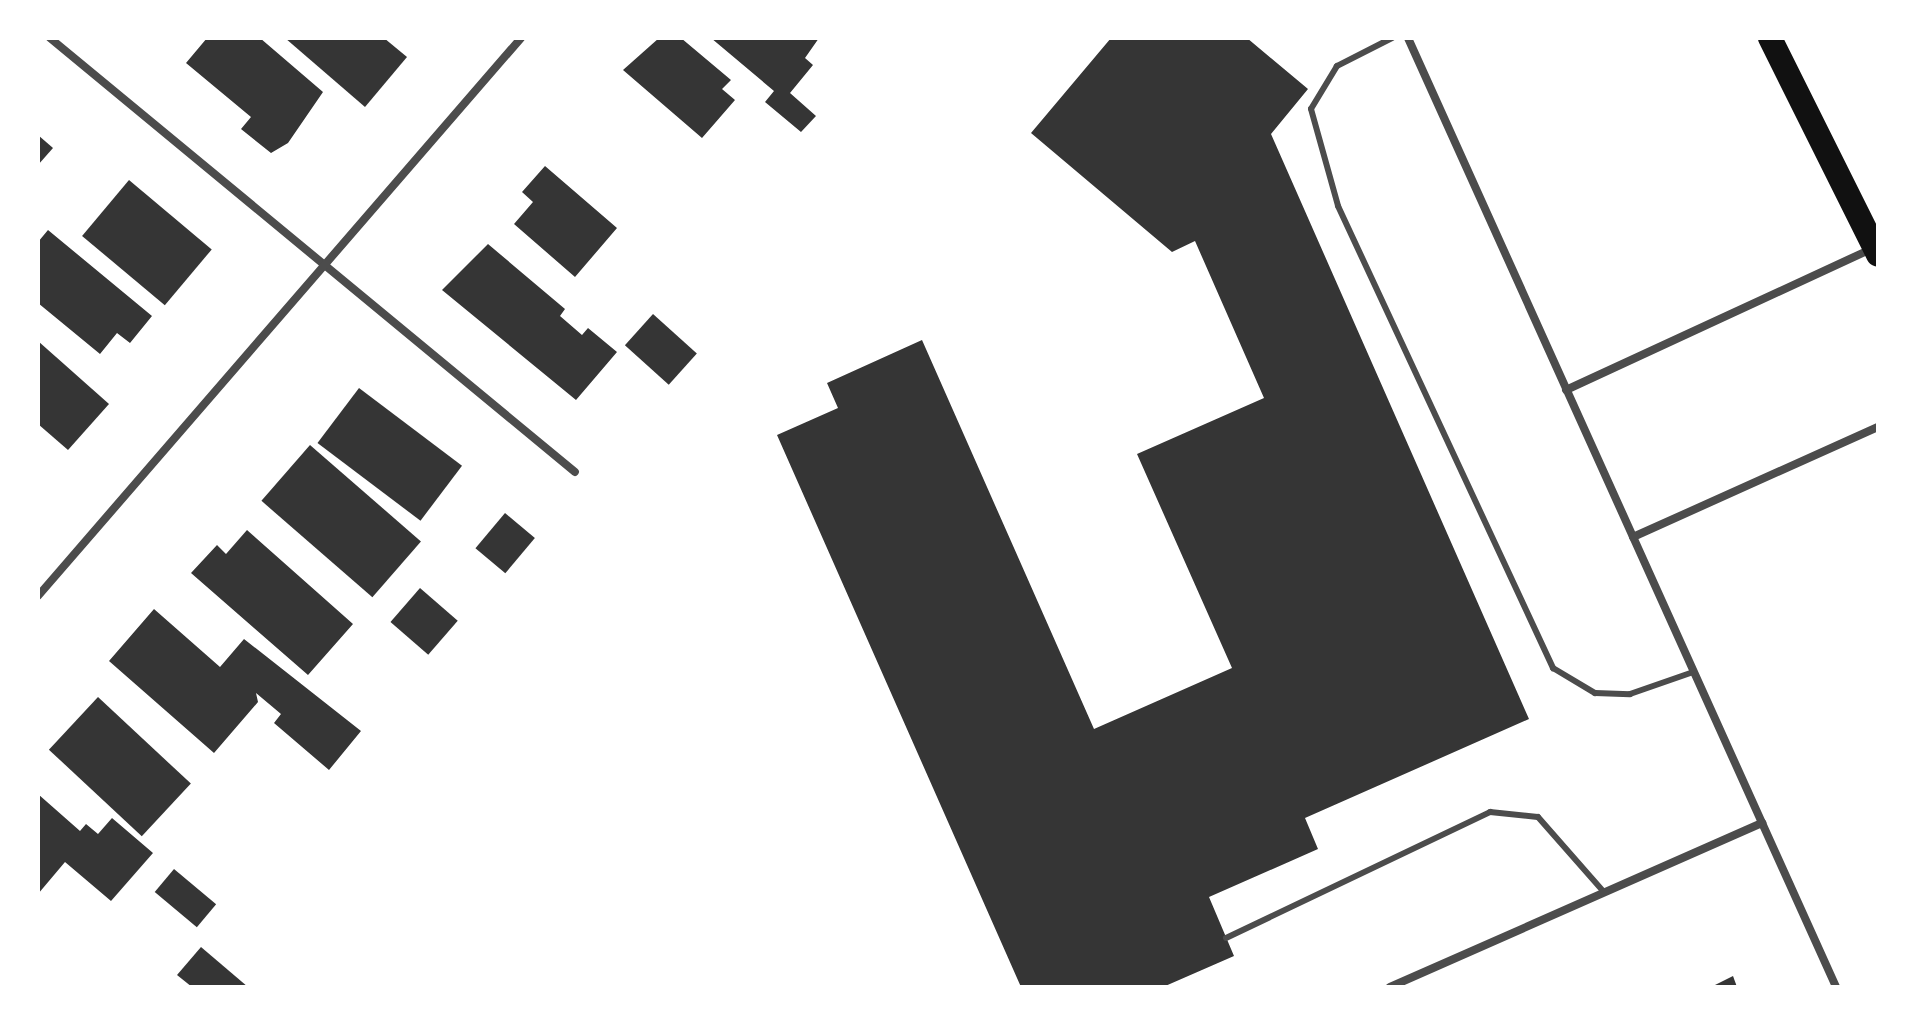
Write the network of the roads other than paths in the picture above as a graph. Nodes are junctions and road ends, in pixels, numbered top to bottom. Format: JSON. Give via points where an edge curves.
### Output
{"nodes":[{"id":1,"x":50,"y":38,"type":"edge"},
{"id":2,"x":521,"y":38,"type":"edge"},
{"id":3,"x":1392,"y":38,"type":"edge"},
{"id":4,"x":1408,"y":38,"type":"edge"},
{"id":5,"x":1770,"y":38,"type":"edge"},
{"id":6,"x":1788,"y":38,"type":"edge"},
{"id":7,"x":1878,"y":246,"type":"edge"},
{"id":8,"x":1878,"y":255,"type":"edge"},
{"id":9,"x":322,"y":264,"type":"junction"},
{"id":10,"x":1566,"y":390,"type":"junction"},
{"id":11,"x":1878,"y":427,"type":"edge"},
{"id":12,"x":575,"y":472,"type":"dead end"},
{"id":13,"x":1633,"y":537,"type":"junction"},
{"id":14,"x":38,"y":596,"type":"edge"},
{"id":15,"x":1693,"y":672,"type":"junction"},
{"id":16,"x":1762,"y":823,"type":"junction"},
{"id":17,"x":1604,"y":892,"type":"junction"},
{"id":18,"x":1226,"y":938,"type":"dead end"},
{"id":19,"x":1390,"y":987,"type":"edge"},
{"id":20,"x":1836,"y":987,"type":"edge"}],
"edges":[{"from":1,"to":9,"type":"street"},
{"from":2,"to":9,"type":"street"},
{"from":3,"to":15,"type":"lane","via":[[1337,66],[1311,109],[1338,206],[1553,668],[1595,693],[1630,694]]},
{"from":4,"to":10,"type":"street"},
{"from":5,"to":8,"type":"highway"},
{"from":6,"to":7,"type":"highway"},
{"from":7,"to":10,"type":"street"},
{"from":9,"to":12,"type":"street"},
{"from":9,"to":14,"type":"street"},
{"from":10,"to":13,"type":"street"},
{"from":11,"to":13,"type":"street"},
{"from":13,"to":15,"type":"street"},
{"from":15,"to":16,"type":"street"},
{"from":16,"to":17,"type":"street"},
{"from":16,"to":20,"type":"street"},
{"from":17,"to":18,"type":"lane","via":[[1538,817],[1490,812]]},
{"from":17,"to":19,"type":"street"}]}
